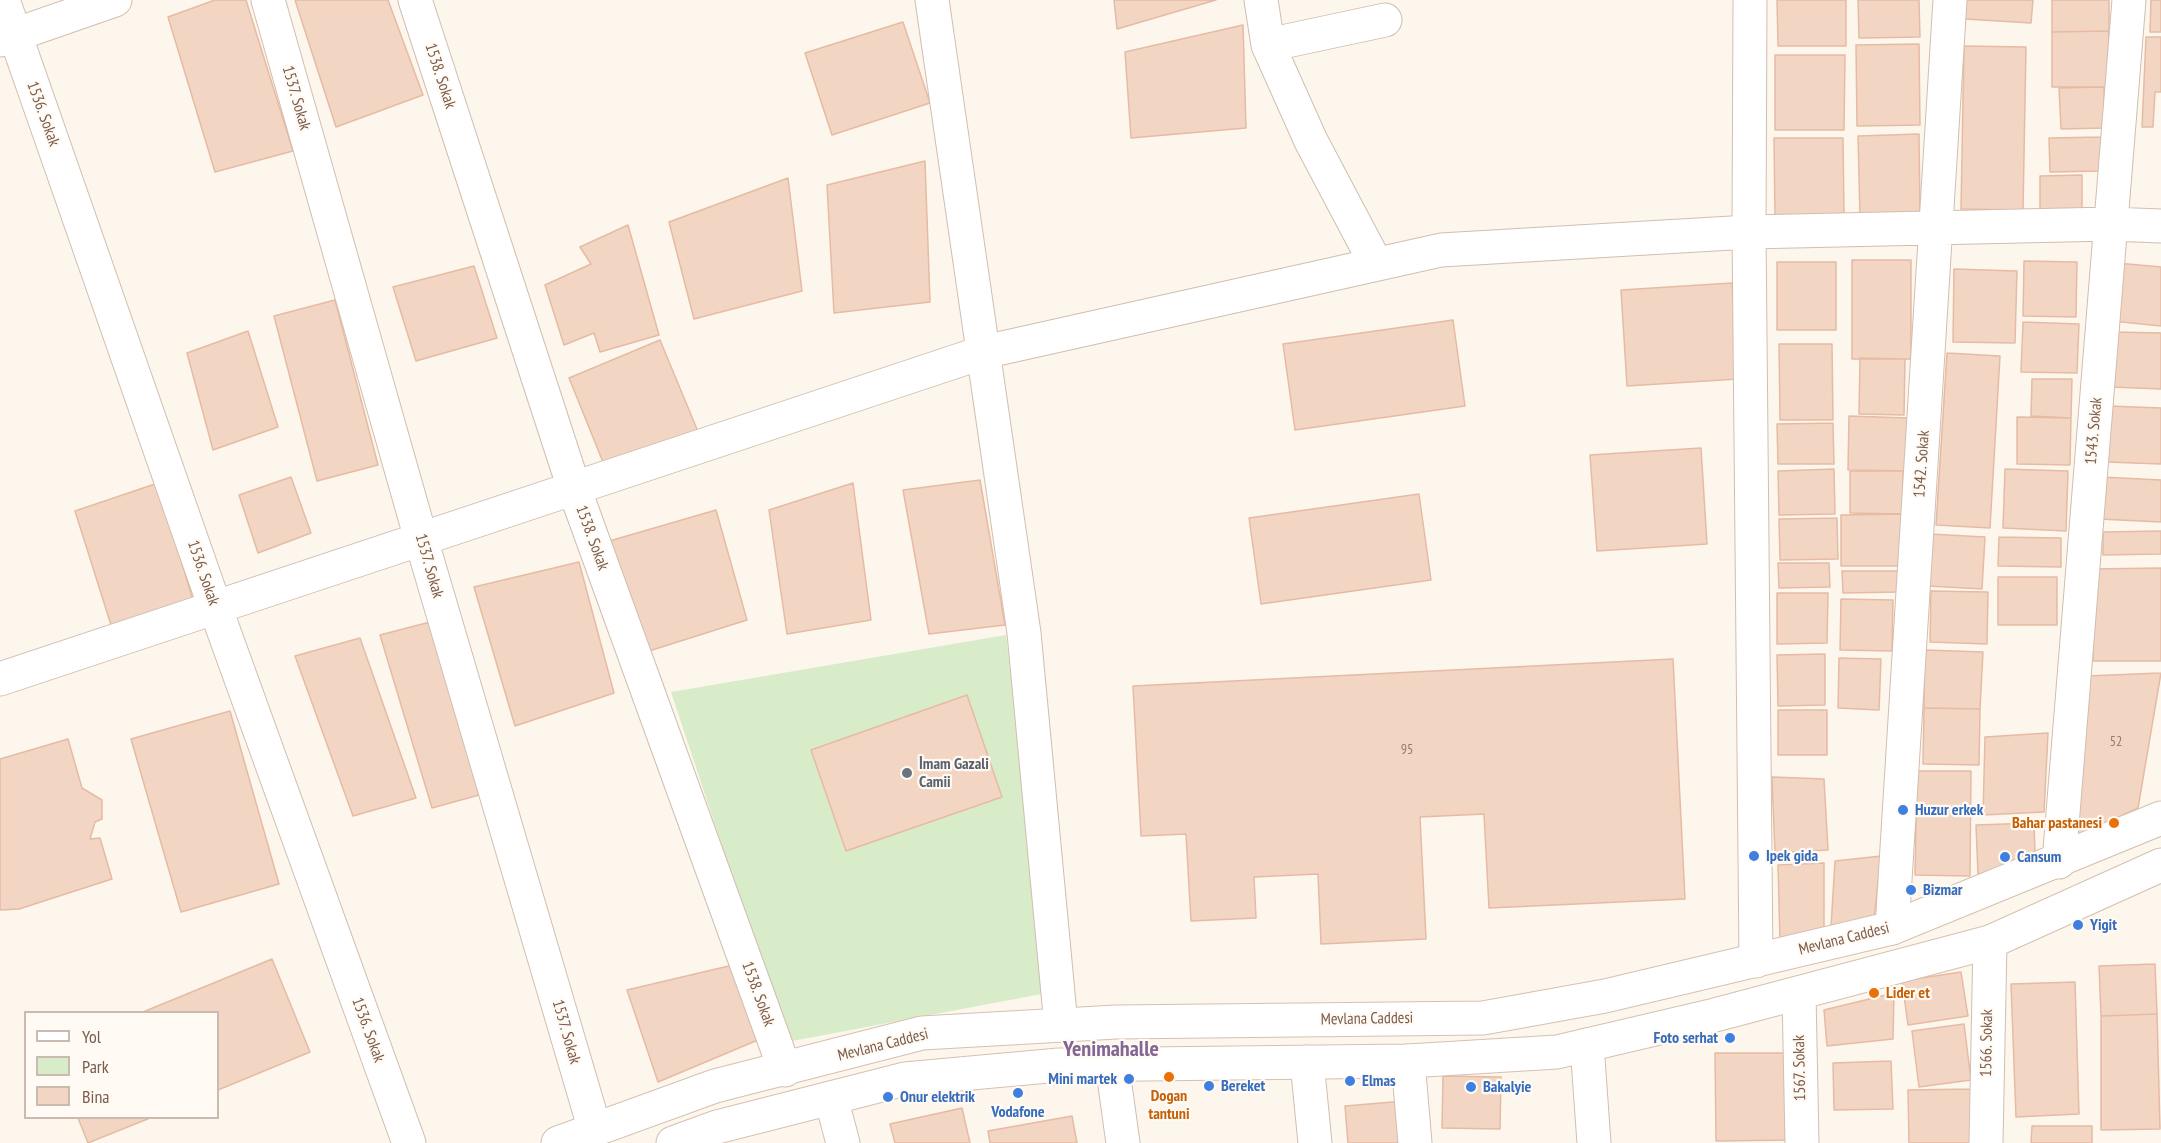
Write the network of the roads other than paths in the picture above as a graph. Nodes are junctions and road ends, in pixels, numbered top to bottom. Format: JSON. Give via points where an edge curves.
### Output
{"nodes":[{"id":1,"x":3,"y":0,"type":"edge"},
{"id":2,"x":115,"y":0,"type":"edge"},
{"id":3,"x":268,"y":0,"type":"edge"},
{"id":4,"x":415,"y":0,"type":"edge"},
{"id":5,"x":932,"y":0,"type":"edge"},
{"id":6,"x":1261,"y":0,"type":"edge"},
{"id":7,"x":1750,"y":0,"type":"edge"},
{"id":8,"x":1950,"y":0,"type":"edge"},
{"id":9,"x":2129,"y":0,"type":"edge"},
{"id":10,"x":1385,"y":21,"type":"dead end"},
{"id":11,"x":7,"y":38,"type":"edge"},
{"id":12,"x":1268,"y":45,"type":"junction"},
{"id":13,"x":2110,"y":224,"type":"junction"},
{"id":14,"x":2161,"y":226,"type":"edge"},
{"id":15,"x":1937,"y":227,"type":"junction"},
{"id":16,"x":1749,"y":232,"type":"junction"},
{"id":17,"x":1376,"y":264,"type":"junction"},
{"id":18,"x":984,"y":352,"type":"junction"},
{"id":19,"x":574,"y":488,"type":"junction"},
{"id":20,"x":421,"y":539,"type":"junction"},
{"id":21,"x":215,"y":608,"type":"junction"},
{"id":22,"x":0,"y":679,"type":"edge"},
{"id":23,"x":2161,"y":818,"type":"edge"},
{"id":24,"x":2059,"y":862,"type":"junction"},
{"id":25,"x":2161,"y":865,"type":"edge"},
{"id":26,"x":1892,"y":928,"type":"junction"},
{"id":27,"x":1990,"y":942,"type":"junction"},
{"id":28,"x":1756,"y":961,"type":"junction"},
{"id":29,"x":1799,"y":993,"type":"junction"},
{"id":30,"x":1061,"y":1025,"type":"junction"},
{"id":31,"x":1587,"y":1045,"type":"junction"},
{"id":32,"x":1408,"y":1061,"type":"junction"},
{"id":33,"x":1307,"y":1062,"type":"junction"},
{"id":34,"x":1112,"y":1064,"type":"junction"},
{"id":35,"x":785,"y":1070,"type":"junction"},
{"id":36,"x":831,"y":1098,"type":"junction"},
{"id":37,"x":595,"y":1130,"type":"junction"},
{"id":38,"x":409,"y":1143,"type":"edge"},
{"id":39,"x":558,"y":1143,"type":"edge"},
{"id":40,"x":673,"y":1143,"type":"edge"},
{"id":41,"x":843,"y":1143,"type":"edge"},
{"id":42,"x":1123,"y":1143,"type":"edge"},
{"id":43,"x":1315,"y":1143,"type":"edge"},
{"id":44,"x":1415,"y":1143,"type":"edge"},
{"id":45,"x":1594,"y":1143,"type":"edge"},
{"id":46,"x":1802,"y":1143,"type":"edge"},
{"id":47,"x":1986,"y":1143,"type":"edge"}],
"edges":[{"from":1,"to":11,"type":"street","name":"1536. Sokak"},
{"from":2,"to":11,"type":"street"},
{"from":3,"to":20,"type":"street","name":"1537. Sokak"},
{"from":4,"to":19,"type":"street","name":"1538. Sokak"},
{"from":5,"to":18,"type":"street"},
{"from":6,"to":12,"type":"street"},
{"from":7,"to":16,"type":"street"},
{"from":8,"to":15,"type":"street","name":"1542. Sokak"},
{"from":9,"to":13,"type":"street","name":"1543. Sokak"},
{"from":10,"to":12,"type":"street"},
{"from":11,"to":21,"type":"street","name":"1536. Sokak","via":[[116,316]]},
{"from":12,"to":17,"type":"street","via":[[1311,141]]},
{"from":13,"to":14,"type":"street"},
{"from":13,"to":15,"type":"street"},
{"from":13,"to":24,"type":"street","name":"1543. Sokak"},
{"from":15,"to":16,"type":"street"},
{"from":15,"to":26,"type":"street","name":"1542. Sokak"},
{"from":16,"to":17,"type":"street","via":[[1441,250]]},
{"from":16,"to":28,"type":"street"},
{"from":17,"to":18,"type":"street"},
{"from":18,"to":19,"type":"street"},
{"from":18,"to":30,"type":"street","via":[[1024,633]]},
{"from":19,"to":20,"type":"street"},
{"from":19,"to":35,"type":"street","name":"1538. Sokak"},
{"from":20,"to":21,"type":"street"},
{"from":20,"to":37,"type":"street","name":"1537. Sokak"},
{"from":21,"to":22,"type":"street"},
{"from":21,"to":38,"type":"street","name":"1536. Sokak"},
{"from":23,"to":24,"type":"street","name":"Mevlana Caddesi"},
{"from":24,"to":26,"type":"street","name":"Mevlana Caddesi"},
{"from":25,"to":27,"type":"street"},
{"from":26,"to":28,"type":"street","name":"Mevlana Caddesi"},
{"from":27,"to":29,"type":"street"},
{"from":27,"to":47,"type":"street","name":"1566. Sokak"},
{"from":28,"to":30,"type":"street","name":"Mevlana Caddesi","via":[[1605,996],[1484,1018]]},
{"from":29,"to":31,"type":"street"},
{"from":29,"to":46,"type":"street","name":"1567. Sokak"},
{"from":30,"to":35,"type":"street","name":"Mevlana Caddesi","via":[[922,1033]]},
{"from":31,"to":32,"type":"street","via":[[1557,1052]]},
{"from":31,"to":45,"type":"street"},
{"from":32,"to":33,"type":"street"},
{"from":32,"to":44,"type":"street"},
{"from":33,"to":34,"type":"street"},
{"from":33,"to":43,"type":"street"},
{"from":34,"to":36,"type":"street","via":[[905,1079]]},
{"from":34,"to":42,"type":"street"},
{"from":35,"to":37,"type":"street","name":"Mevlana Caddesi","via":[[715,1086]]},
{"from":36,"to":40,"type":"street","via":[[717,1127]]},
{"from":36,"to":41,"type":"street"},
{"from":37,"to":39,"type":"street","name":"Mevlana Caddesi"}]}
